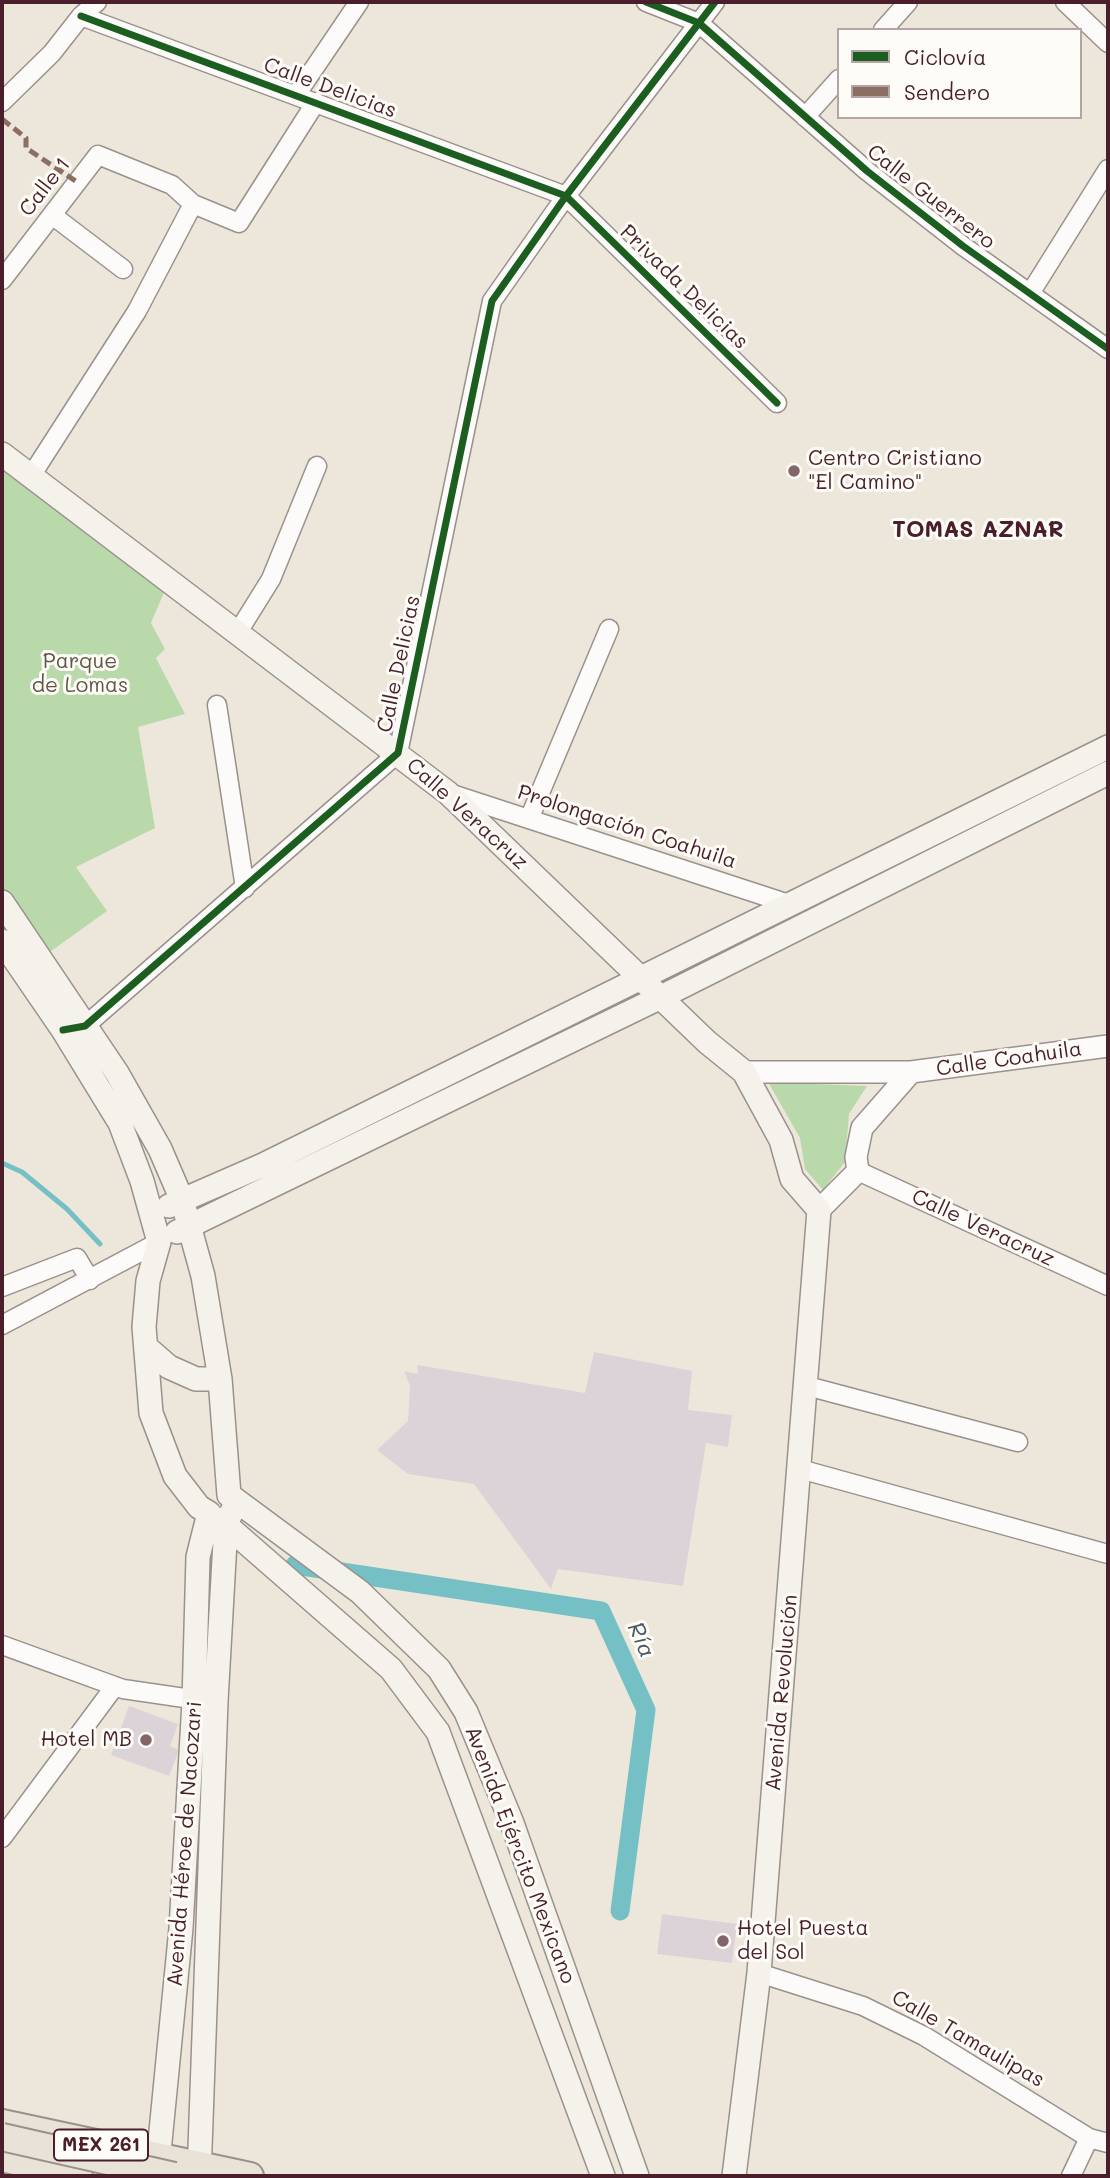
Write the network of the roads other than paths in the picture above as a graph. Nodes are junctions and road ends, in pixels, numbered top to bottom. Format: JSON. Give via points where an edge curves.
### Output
{"nodes":[{"id":1,"x":97,"y":2,"type":"edge"},
{"id":2,"x":359,"y":2,"type":"edge"},
{"id":3,"x":646,"y":2,"type":"edge"},
{"id":4,"x":715,"y":2,"type":"edge"},
{"id":5,"x":908,"y":2,"type":"edge"},
{"id":6,"x":1065,"y":2,"type":"edge"},
{"id":7,"x":81,"y":16,"type":"junction"},
{"id":8,"x":699,"y":23,"type":"junction"},
{"id":9,"x":885,"y":28,"type":"edge"},
{"id":10,"x":1108,"y":43,"type":"edge"},
{"id":11,"x":837,"y":81,"type":"edge"},
{"id":12,"x":296,"y":95,"type":"junction"},
{"id":13,"x":316,"y":102,"type":"junction"},
{"id":14,"x":2,"y":103,"type":"edge"},
{"id":15,"x":806,"y":117,"type":"junction"},
{"id":16,"x":1108,"y":169,"type":"edge"},
{"id":17,"x":566,"y":196,"type":"junction"},
{"id":18,"x":193,"y":204,"type":"junction"},
{"id":19,"x":51,"y":215,"type":"junction"},
{"id":20,"x":123,"y":269,"type":"dead end"},
{"id":21,"x":2,"y":279,"type":"edge"},
{"id":22,"x":1031,"y":292,"type":"junction"},
{"id":23,"x":1108,"y":349,"type":"edge"},
{"id":24,"x":778,"y":403,"type":"dead end"},
{"id":25,"x":2,"y":454,"type":"edge"},
{"id":26,"x":317,"y":466,"type":"dead end"},
{"id":27,"x":31,"y":476,"type":"junction"},
{"id":28,"x":610,"y":629,"type":"dead end"},
{"id":29,"x":238,"y":632,"type":"junction"},
{"id":30,"x":217,"y":705,"type":"dead end"},
{"id":31,"x":1108,"y":747,"type":"edge"},
{"id":32,"x":398,"y":753,"type":"junction"},
{"id":33,"x":1108,"y":773,"type":"edge"},
{"id":34,"x":448,"y":793,"type":"junction"},
{"id":35,"x":529,"y":819,"type":"junction"},
{"id":36,"x":245,"y":888,"type":"junction"},
{"id":37,"x":2,"y":902,"type":"edge"},
{"id":38,"x":792,"y":905,"type":"junction"},
{"id":39,"x":2,"y":941,"type":"edge"},
{"id":40,"x":643,"y":979,"type":"junction"},
{"id":41,"x":661,"y":997,"type":"junction"},
{"id":42,"x":74,"y":1028,"type":"junction"},
{"id":43,"x":1108,"y":1046,"type":"edge"},
{"id":44,"x":744,"y":1072,"type":"junction"},
{"id":45,"x":911,"y":1072,"type":"junction"},
{"id":46,"x":858,"y":1171,"type":"junction"},
{"id":47,"x":181,"y":1200,"type":"junction"},
{"id":48,"x":819,"y":1210,"type":"junction"},
{"id":49,"x":153,"y":1213,"type":"junction"},
{"id":50,"x":188,"y":1226,"type":"junction"},
{"id":51,"x":159,"y":1242,"type":"junction"},
{"id":52,"x":90,"y":1280,"type":"junction"},
{"id":53,"x":1108,"y":1286,"type":"edge"},
{"id":54,"x":2,"y":1287,"type":"edge"},
{"id":55,"x":2,"y":1325,"type":"edge"},
{"id":56,"x":146,"y":1347,"type":"junction"},
{"id":57,"x":220,"y":1379,"type":"junction"},
{"id":58,"x":807,"y":1386,"type":"junction"},
{"id":59,"x":1018,"y":1442,"type":"dead end"},
{"id":60,"x":800,"y":1469,"type":"junction"},
{"id":61,"x":233,"y":1498,"type":"junction"},
{"id":62,"x":217,"y":1519,"type":"junction"},
{"id":63,"x":1108,"y":1555,"type":"edge"},
{"id":64,"x":2,"y":1645,"type":"edge"},
{"id":65,"x":115,"y":1686,"type":"junction"},
{"id":66,"x":205,"y":1701,"type":"junction"},
{"id":67,"x":2,"y":1838,"type":"edge"},
{"id":68,"x":759,"y":1973,"type":"junction"},
{"id":69,"x":2,"y":2123,"type":"edge"},
{"id":70,"x":2,"y":2137,"type":"edge"},
{"id":71,"x":1089,"y":2138,"type":"junction"},
{"id":72,"x":1108,"y":2143,"type":"edge"},
{"id":73,"x":2,"y":2158,"type":"edge"},
{"id":74,"x":163,"y":2170,"type":"edge"},
{"id":75,"x":2,"y":2171,"type":"edge"},
{"id":76,"x":200,"y":2171,"type":"edge"},
{"id":77,"x":23,"y":2176,"type":"edge"},
{"id":78,"x":79,"y":2176,"type":"edge"},
{"id":79,"x":250,"y":2176,"type":"edge"},
{"id":80,"x":603,"y":2176,"type":"edge"},
{"id":81,"x":637,"y":2176,"type":"edge"},
{"id":82,"x":734,"y":2176,"type":"edge"},
{"id":83,"x":1071,"y":2176,"type":"edge"}],
"edges":[{"from":1,"to":7,"type":"street"},
{"from":2,"to":12,"type":"street"},
{"from":3,"to":8,"type":"street","name":"Calle Guerrero"},
{"from":4,"to":8,"type":"street","name":"Calle Delicias"},
{"from":5,"to":9,"type":"street"},
{"from":6,"to":10,"type":"street"},
{"from":7,"to":12,"type":"street","name":"Calle Delicias"},
{"from":7,"to":14,"type":"street"},
{"from":8,"to":15,"type":"street","name":"Calle Guerrero"},
{"from":8,"to":17,"type":"street","name":"Calle Delicias"},
{"from":11,"to":15,"type":"street"},
{"from":12,"to":13,"type":"street","name":"Calle Delicias"},
{"from":13,"to":17,"type":"street","name":"Calle Delicias"},
{"from":13,"to":18,"type":"street","via":[[239,223]]},
{"from":15,"to":22,"type":"street","name":"Calle Guerrero","via":[[963,246]]},
{"from":16,"to":22,"type":"street"},
{"from":17,"to":24,"type":"street","name":"Privada Delicias"},
{"from":17,"to":32,"type":"street","name":"Calle Delicias","via":[[492,301]]},
{"from":18,"to":19,"type":"street","name":"Calle 1","via":[[172,185],[98,155]]},
{"from":18,"to":27,"type":"street","via":[[137,311]]},
{"from":19,"to":20,"type":"street"},
{"from":19,"to":21,"type":"street","name":"Calle 1"},
{"from":22,"to":23,"type":"street","name":"Calle Guerrero"},
{"from":25,"to":27,"type":"main road","name":"Calle Veracruz"},
{"from":26,"to":29,"type":"street","via":[[271,579]]},
{"from":27,"to":29,"type":"main road","name":"Calle Veracruz"},
{"from":28,"to":35,"type":"street"},
{"from":29,"to":32,"type":"main road","name":"Calle Veracruz"},
{"from":30,"to":36,"type":"street"},
{"from":31,"to":38,"type":"main road"},
{"from":32,"to":34,"type":"main road","name":"Calle Veracruz"},
{"from":32,"to":36,"type":"street","name":"Calle Delicias"},
{"from":33,"to":41,"type":"main road"},
{"from":34,"to":35,"type":"street","name":"Prolongación Coahuila"},
{"from":34,"to":40,"type":"main road","name":"Calle Veracruz"},
{"from":35,"to":38,"type":"street","name":"Prolongación Coahuila"},
{"from":36,"to":42,"type":"street","name":"Calle Delicias"},
{"from":37,"to":42,"type":"main road","name":"Avenida Héroe de Nacozari"},
{"from":38,"to":40,"type":"main road"},
{"from":39,"to":42,"type":"main road","name":"Avenida Héroe de Nacozari"},
{"from":40,"to":41,"type":"main road","name":"Calle Veracruz"},
{"from":40,"to":47,"type":"main road","via":[[263,1165]]},
{"from":41,"to":44,"type":"main road","name":"Calle Veracruz"},
{"from":41,"to":50,"type":"main road"},
{"from":42,"to":47,"type":"main road","name":"Avenida Héroe de Nacozari","via":[[117,1073],[160,1149]]},
{"from":42,"to":49,"type":"main road","name":"Avenida Héroe de Nacozari","via":[[120,1123]]},
{"from":43,"to":45,"type":"street","name":"Calle Coahuila"},
{"from":44,"to":45,"type":"street","name":"Calle Coahuila"},
{"from":44,"to":48,"type":"main road","via":[[781,1140],[792,1179]]},
{"from":45,"to":46,"type":"street","name":"Calle Coahuila","via":[[862,1128]]},
{"from":46,"to":48,"type":"street"},
{"from":46,"to":53,"type":"street","name":"Calle Veracruz"},
{"from":47,"to":49,"type":"main road"},
{"from":47,"to":50,"type":"main road","name":"Avenida Héroe de Nacozari"},
{"from":48,"to":58,"type":"main road","name":"Avenida Revolución"},
{"from":49,"to":51,"type":"main road","name":"Avenida Héroe de Nacozari"},
{"from":50,"to":51,"type":"main road"},
{"from":50,"to":57,"type":"main road","name":"Avenida Héroe de Nacozari","via":[[203,1276]]},
{"from":51,"to":52,"type":"street"},
{"from":51,"to":56,"type":"main road","name":"Avenida Héroe de Nacozari","via":[[148,1281]]},
{"from":52,"to":54,"type":"street","via":[[76,1258]]},
{"from":52,"to":55,"type":"street"},
{"from":56,"to":57,"type":"main road","via":[[169,1367],[196,1379]]},
{"from":56,"to":62,"type":"main road","name":"Avenida Héroe de Nacozari","via":[[151,1413],[175,1476],[199,1507]]},
{"from":57,"to":61,"type":"main road","name":"Avenida Héroe de Nacozari"},
{"from":58,"to":59,"type":"street"},
{"from":58,"to":60,"type":"main road","name":"Avenida Revolución"},
{"from":60,"to":63,"type":"street"},
{"from":60,"to":68,"type":"main road","name":"Avenida Revolución"},
{"from":61,"to":62,"type":"main road","name":"Avenida Héroe de Nacozari"},
{"from":61,"to":81,"type":"main road","name":"Avenida Ejército Mexicano","via":[[360,1592],[439,1669],[466,1712],[512,1824]]},
{"from":62,"to":66,"type":"main road","name":"Avenida Héroe de Nacozari"},
{"from":62,"to":80,"type":"main road","name":"Avenida Ejército Mexicano","via":[[391,1669],[438,1732]]},
{"from":64,"to":65,"type":"street"},
{"from":65,"to":66,"type":"street"},
{"from":65,"to":67,"type":"street"},
{"from":66,"to":74,"type":"main road","name":"Avenida Héroe de Nacozari","via":[[181,1928]]},
{"from":66,"to":76,"type":"main road","name":"Avenida Héroe de Nacozari"},
{"from":68,"to":71,"type":"street","name":"Calle Tamaulipas","via":[[863,2006],[924,2036]]},
{"from":68,"to":82,"type":"main road","name":"Avenida Revolución"},
{"from":69,"to":74,"type":"main road","number":"MEX 261"},
{"from":70,"to":74,"type":"main road","bridge":true},
{"from":71,"to":72,"type":"street","name":"Calle Tamaulipas"},
{"from":71,"to":83,"type":"street"},
{"from":73,"to":78,"type":"main road","number":"MEX 261"},
{"from":74,"to":76,"type":"main road","number":"MEX 261"},
{"from":75,"to":77,"type":"street"},
{"from":76,"to":79,"type":"main road","number":"MEX 261"}]}
